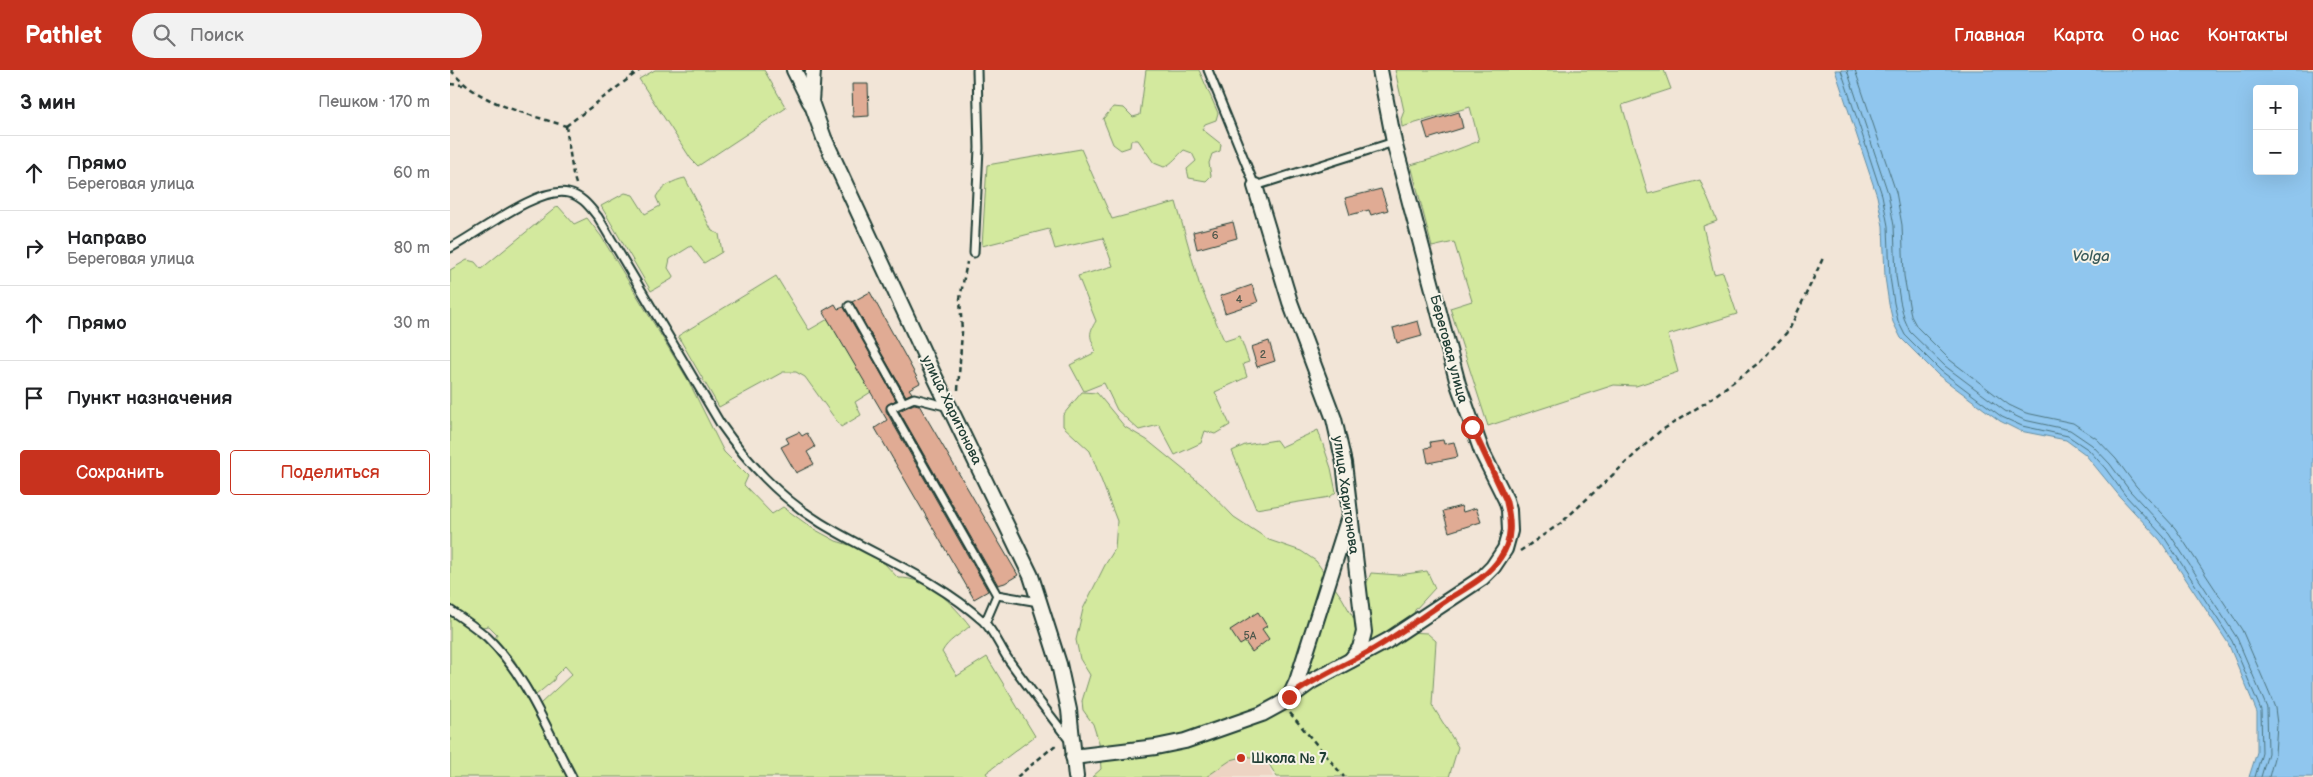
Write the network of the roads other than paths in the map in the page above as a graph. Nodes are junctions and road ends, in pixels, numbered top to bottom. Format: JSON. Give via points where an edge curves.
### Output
{"nodes":[{"id":1,"x":794,"y":70,"type":"edge"},
{"id":2,"x":813,"y":70,"type":"edge"},
{"id":3,"x":977,"y":70,"type":"edge"},
{"id":4,"x":1208,"y":70,"type":"edge"},
{"id":5,"x":1380,"y":70,"type":"edge"},
{"id":6,"x":811,"y":102,"type":"junction"},
{"id":7,"x":1394,"y":142,"type":"junction"},
{"id":8,"x":1255,"y":186,"type":"junction"},
{"id":9,"x":450,"y":248,"type":"edge"},
{"id":10,"x":974,"y":253,"type":"road end"},
{"id":11,"x":849,"y":306,"type":"dead end"},
{"id":12,"x":903,"y":402,"type":"junction"},
{"id":13,"x":950,"y":407,"type":"junction"},
{"id":14,"x":1350,"y":515,"type":"junction"},
{"id":15,"x":996,"y":595,"type":"junction"},
{"id":16,"x":1040,"y":602,"type":"junction"},
{"id":17,"x":450,"y":610,"type":"edge"},
{"id":18,"x":985,"y":623,"type":"junction"},
{"id":19,"x":1348,"y":662,"type":"junction"},
{"id":20,"x":1285,"y":700,"type":"junction"},
{"id":21,"x":1070,"y":745,"type":"junction"},
{"id":22,"x":572,"y":777,"type":"edge"},
{"id":23,"x":1076,"y":777,"type":"edge"}],
"edges":[{"from":1,"to":6,"type":"street"},
{"from":2,"to":6,"type":"street","name":"улица Харитонова"},
{"from":3,"to":10,"type":"lane","via":[[979,148]]},
{"from":4,"to":8,"type":"lane"},
{"from":5,"to":7,"type":"street","name":"Береговая улица"},
{"from":6,"to":13,"type":"street","name":"улица Харитонова","via":[[824,138]]},
{"from":7,"to":8,"type":"lane"},
{"from":7,"to":19,"type":"street","name":"Береговая улица","via":[[1458,384],[1482,452],[1506,500],[1510,531],[1505,550],[1482,578]]},
{"from":8,"to":14,"type":"street","name":"улица Харитонова","via":[[1290,302],[1334,419],[1344,463]]},
{"from":9,"to":18,"type":"lane","via":[[534,198],[552,192],[568,193],[584,200],[598,217],[720,423],[763,477],[788,500],[822,523],[899,564]]},
{"from":11,"to":12,"type":"lane"},
{"from":12,"to":13,"type":"lane","via":[[921,398]]},
{"from":12,"to":15,"type":"lane","via":[[891,408]]},
{"from":13,"to":16,"type":"street","name":"улица Харитонова","via":[[1024,559]]},
{"from":14,"to":19,"type":"street","name":"улица Харитонова","via":[[1364,632],[1360,648]]},
{"from":14,"to":20,"type":"street","via":[[1297,681]]},
{"from":15,"to":16,"type":"lane"},
{"from":15,"to":18,"type":"lane"},
{"from":16,"to":21,"type":"street","name":"улица Харитонова","via":[[1069,710]]},
{"from":17,"to":22,"type":"lane","via":[[487,638],[510,664],[534,702]]},
{"from":18,"to":21,"type":"lane"},
{"from":19,"to":20,"type":"street","name":"Береговая улица"},
{"from":20,"to":21,"type":"street","name":"Береговая улица","via":[[1262,714],[1185,741],[1156,747]]},
{"from":21,"to":23,"type":"street","name":"улица Харитонова"}]}
